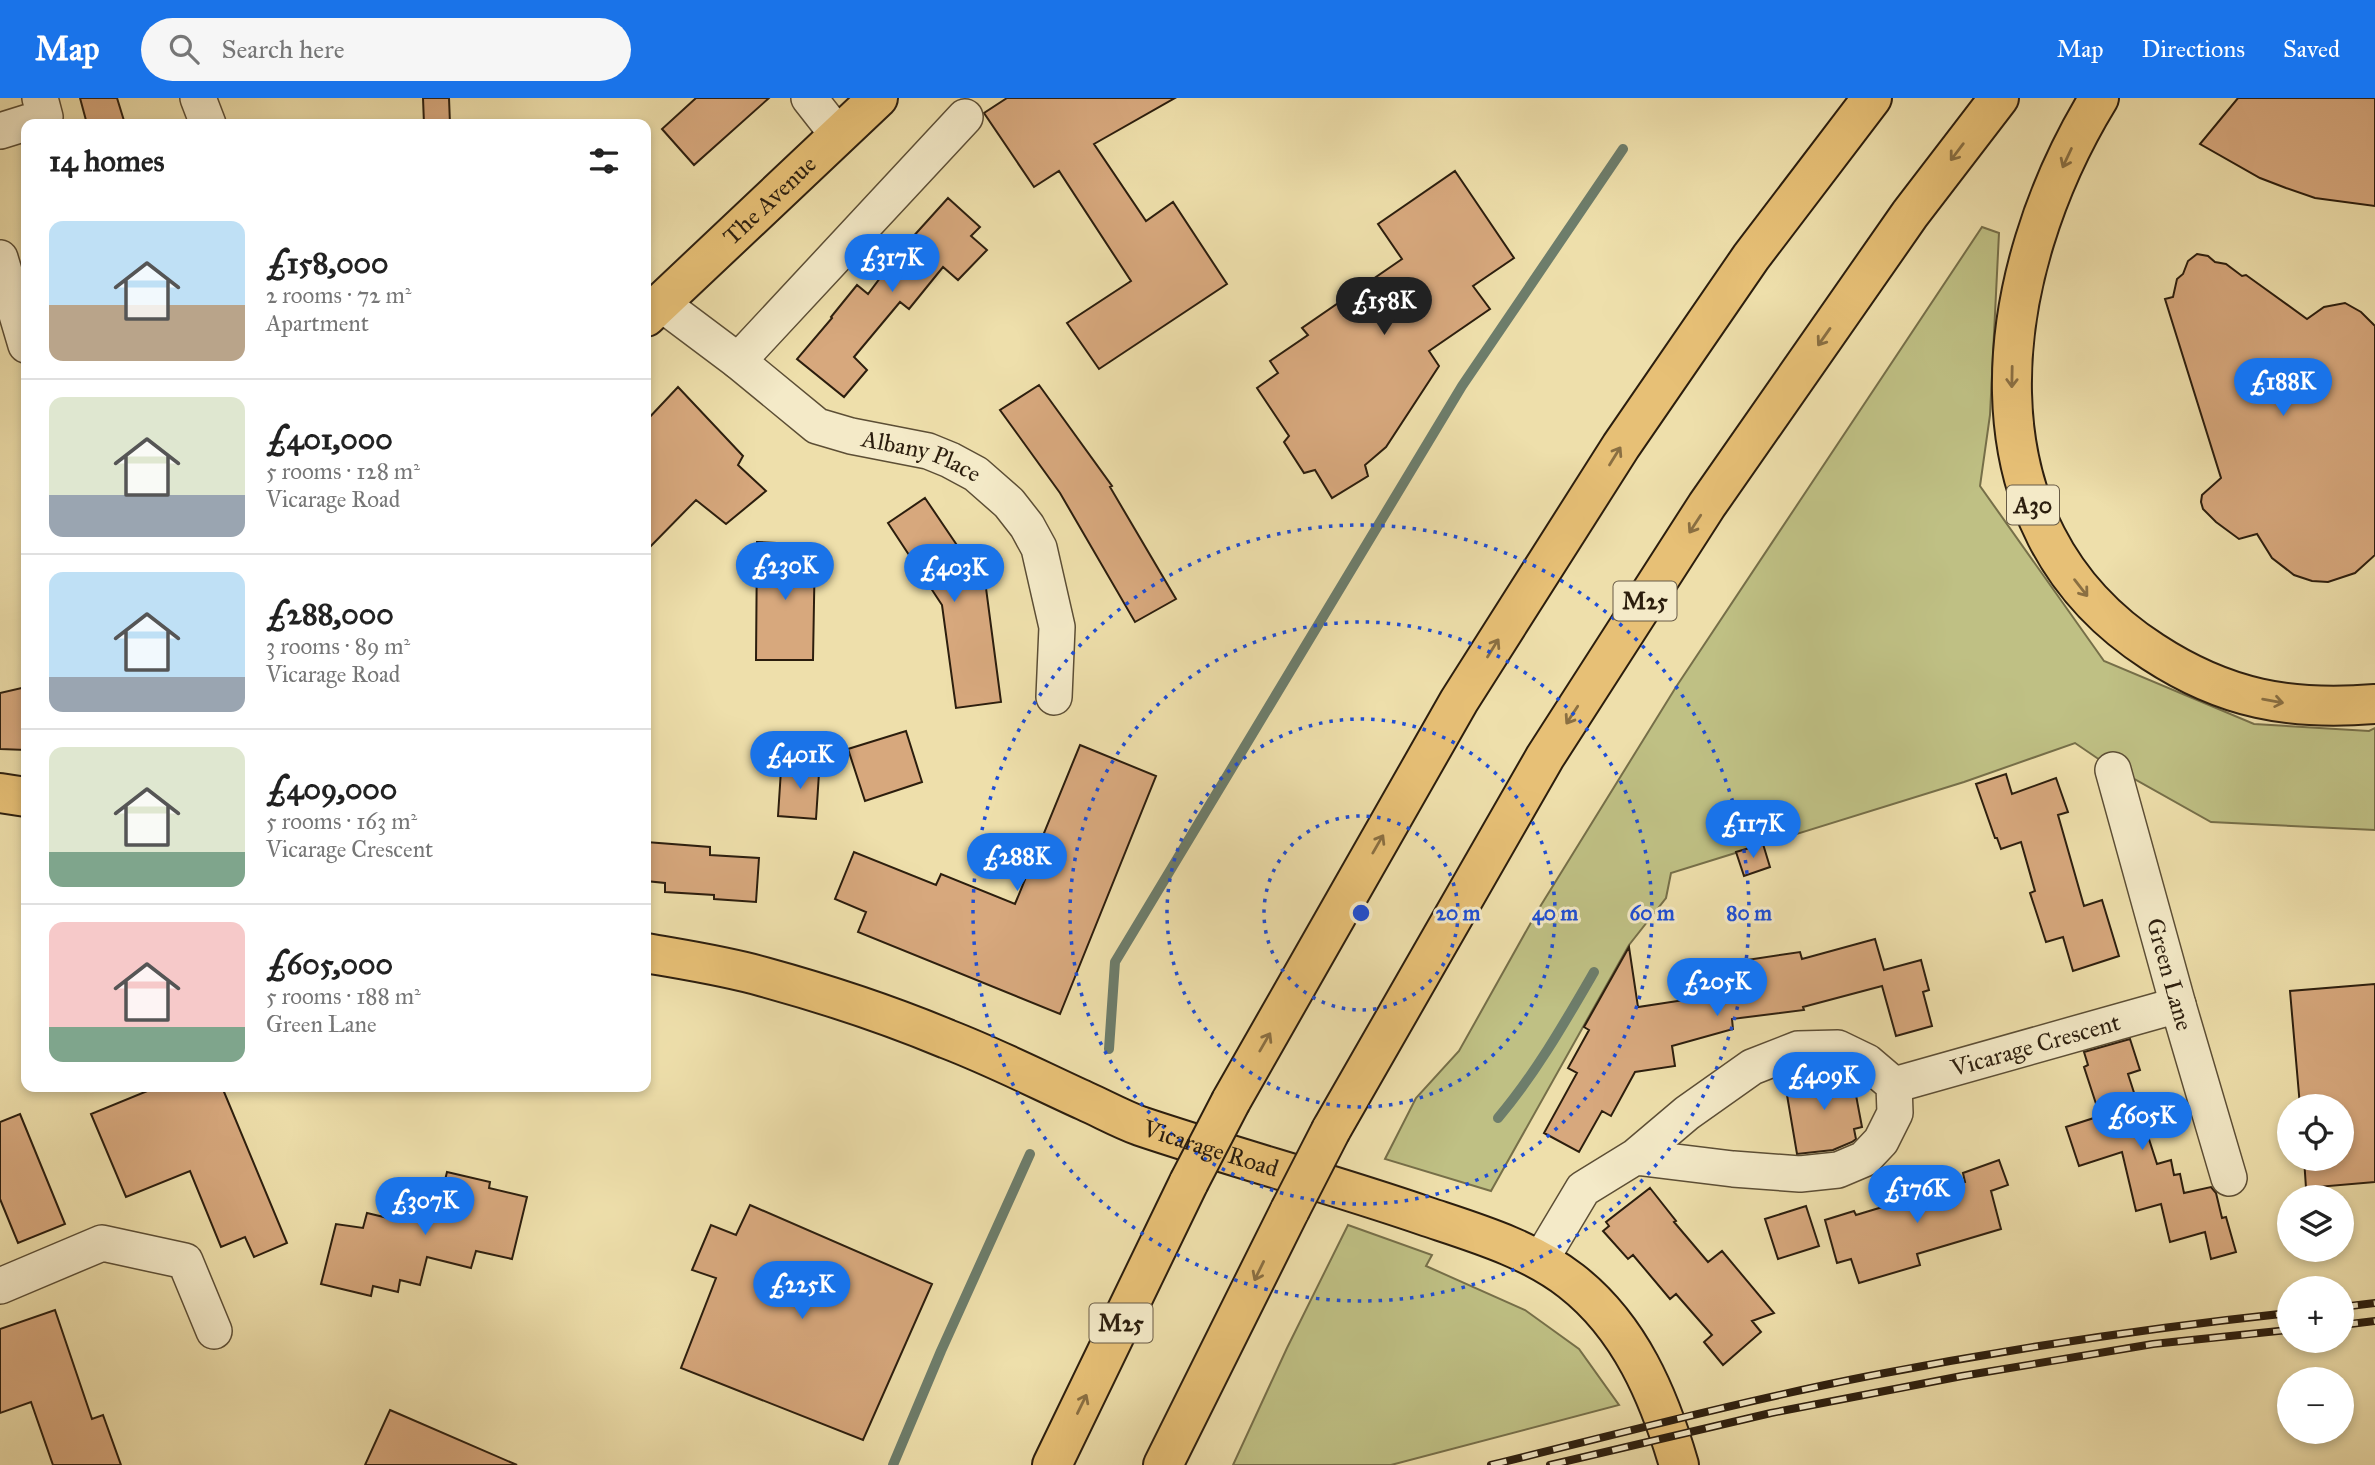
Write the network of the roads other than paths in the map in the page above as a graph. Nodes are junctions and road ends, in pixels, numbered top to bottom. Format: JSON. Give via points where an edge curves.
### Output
{"nodes":[{"id":1,"x":40,"y":98,"type":"edge"},
{"id":2,"x":198,"y":98,"type":"edge"},
{"id":3,"x":809,"y":98,"type":"edge"},
{"id":4,"x":878,"y":98,"type":"edge"},
{"id":5,"x":1872,"y":98,"type":"edge"},
{"id":6,"x":1999,"y":98,"type":"edge"},
{"id":7,"x":2099,"y":98,"type":"edge"},
{"id":8,"x":965,"y":117,"type":"dead end"},
{"id":9,"x":39,"y":119,"type":"edge"},
{"id":10,"x":206,"y":119,"type":"edge"},
{"id":11,"x":21,"y":125,"type":"edge"},
{"id":12,"x":0,"y":131,"type":"edge"},
{"id":13,"x":838,"y":135,"type":"junction"},
{"id":14,"x":0,"y":258,"type":"edge"},
{"id":15,"x":654,"y":310,"type":"edge"},
{"id":16,"x":21,"y":328,"type":"edge"},
{"id":17,"x":738,"y":361,"type":"junction"},
{"id":18,"x":1054,"y":697,"type":"dead end"},
{"id":19,"x":2375,"y":704,"type":"edge"},
{"id":20,"x":2113,"y":770,"type":"dead end"},
{"id":21,"x":0,"y":793,"type":"edge"},
{"id":22,"x":21,"y":796,"type":"edge"},
{"id":23,"x":651,"y":954,"type":"edge"},
{"id":24,"x":2178,"y":1004,"type":"junction"},
{"id":25,"x":1894,"y":1084,"type":"junction"},
{"id":26,"x":1635,"y":1157,"type":"junction"},
{"id":27,"x":2229,"y":1178,"type":"dead end"},
{"id":28,"x":1540,"y":1261,"type":"junction"},
{"id":29,"x":0,"y":1286,"type":"edge"},
{"id":30,"x":214,"y":1331,"type":"dead end"},
{"id":31,"x":1052,"y":1465,"type":"edge"},
{"id":32,"x":1163,"y":1465,"type":"edge"},
{"id":33,"x":1679,"y":1465,"type":"edge"}],
"edges":[{"from":1,"to":9,"type":"street","via":[[46,117]]},
{"from":2,"to":10,"type":"street"},
{"from":3,"to":13,"type":"street"},
{"from":4,"to":13,"type":"main road","name":"The Avenue"},
{"from":31,"to":5,"type":"main road","number":"M25","one_way":true,"bridge":true,"via":[[1231,1101],[1460,701],[1621,446],[1751,257]]},
{"from":6,"to":32,"type":"main road","number":"M25","one_way":true,"bridge":true,"via":[[1910,214],[1707,505],[1545,757],[1331,1130]]},
{"from":7,"to":19,"type":"main road","number":"A30","one_way":true,"via":[[2068,154],[2035,235],[2015,322],[2013,425],[2030,499],[2050,542],[2098,609],[2125,635],[2172,665],[2217,687],[2272,702],[2330,708]]},
{"from":8,"to":17,"type":"street"},
{"from":11,"to":12,"type":"street"},
{"from":13,"to":15,"type":"main road","name":"The Avenue"},
{"from":14,"to":16,"type":"street"},
{"from":15,"to":17,"type":"street","name":"Albany Place"},
{"from":17,"to":18,"type":"street","name":"Albany Place","via":[[817,426],[928,451],[976,474],[1009,503],[1039,548],[1057,627]]},
{"from":20,"to":24,"type":"street","name":"Green Lane"},
{"from":21,"to":22,"type":"main road"},
{"from":23,"to":28,"type":"main road","name":"Vicarage Road","via":[[761,976],[867,1007],[1136,1124],[1384,1202]]},
{"from":24,"to":25,"type":"street","name":"Vicarage Crescent"},
{"from":24,"to":27,"type":"street","name":"Green Lane"},
{"from":25,"to":26,"type":"street","via":[[1867,1062],[1838,1048],[1798,1049],[1752,1067]]},
{"from":25,"to":26,"type":"street","via":[[1895,1113],[1881,1141],[1864,1159],[1838,1170],[1800,1174]]},
{"from":26,"to":28,"type":"street","via":[[1583,1189]]},
{"from":28,"to":33,"type":"main road","name":"Vicarage Road","via":[[1572,1281],[1620,1333],[1667,1421]]},
{"from":29,"to":30,"type":"street","via":[[102,1243],[185,1261]]}]}
